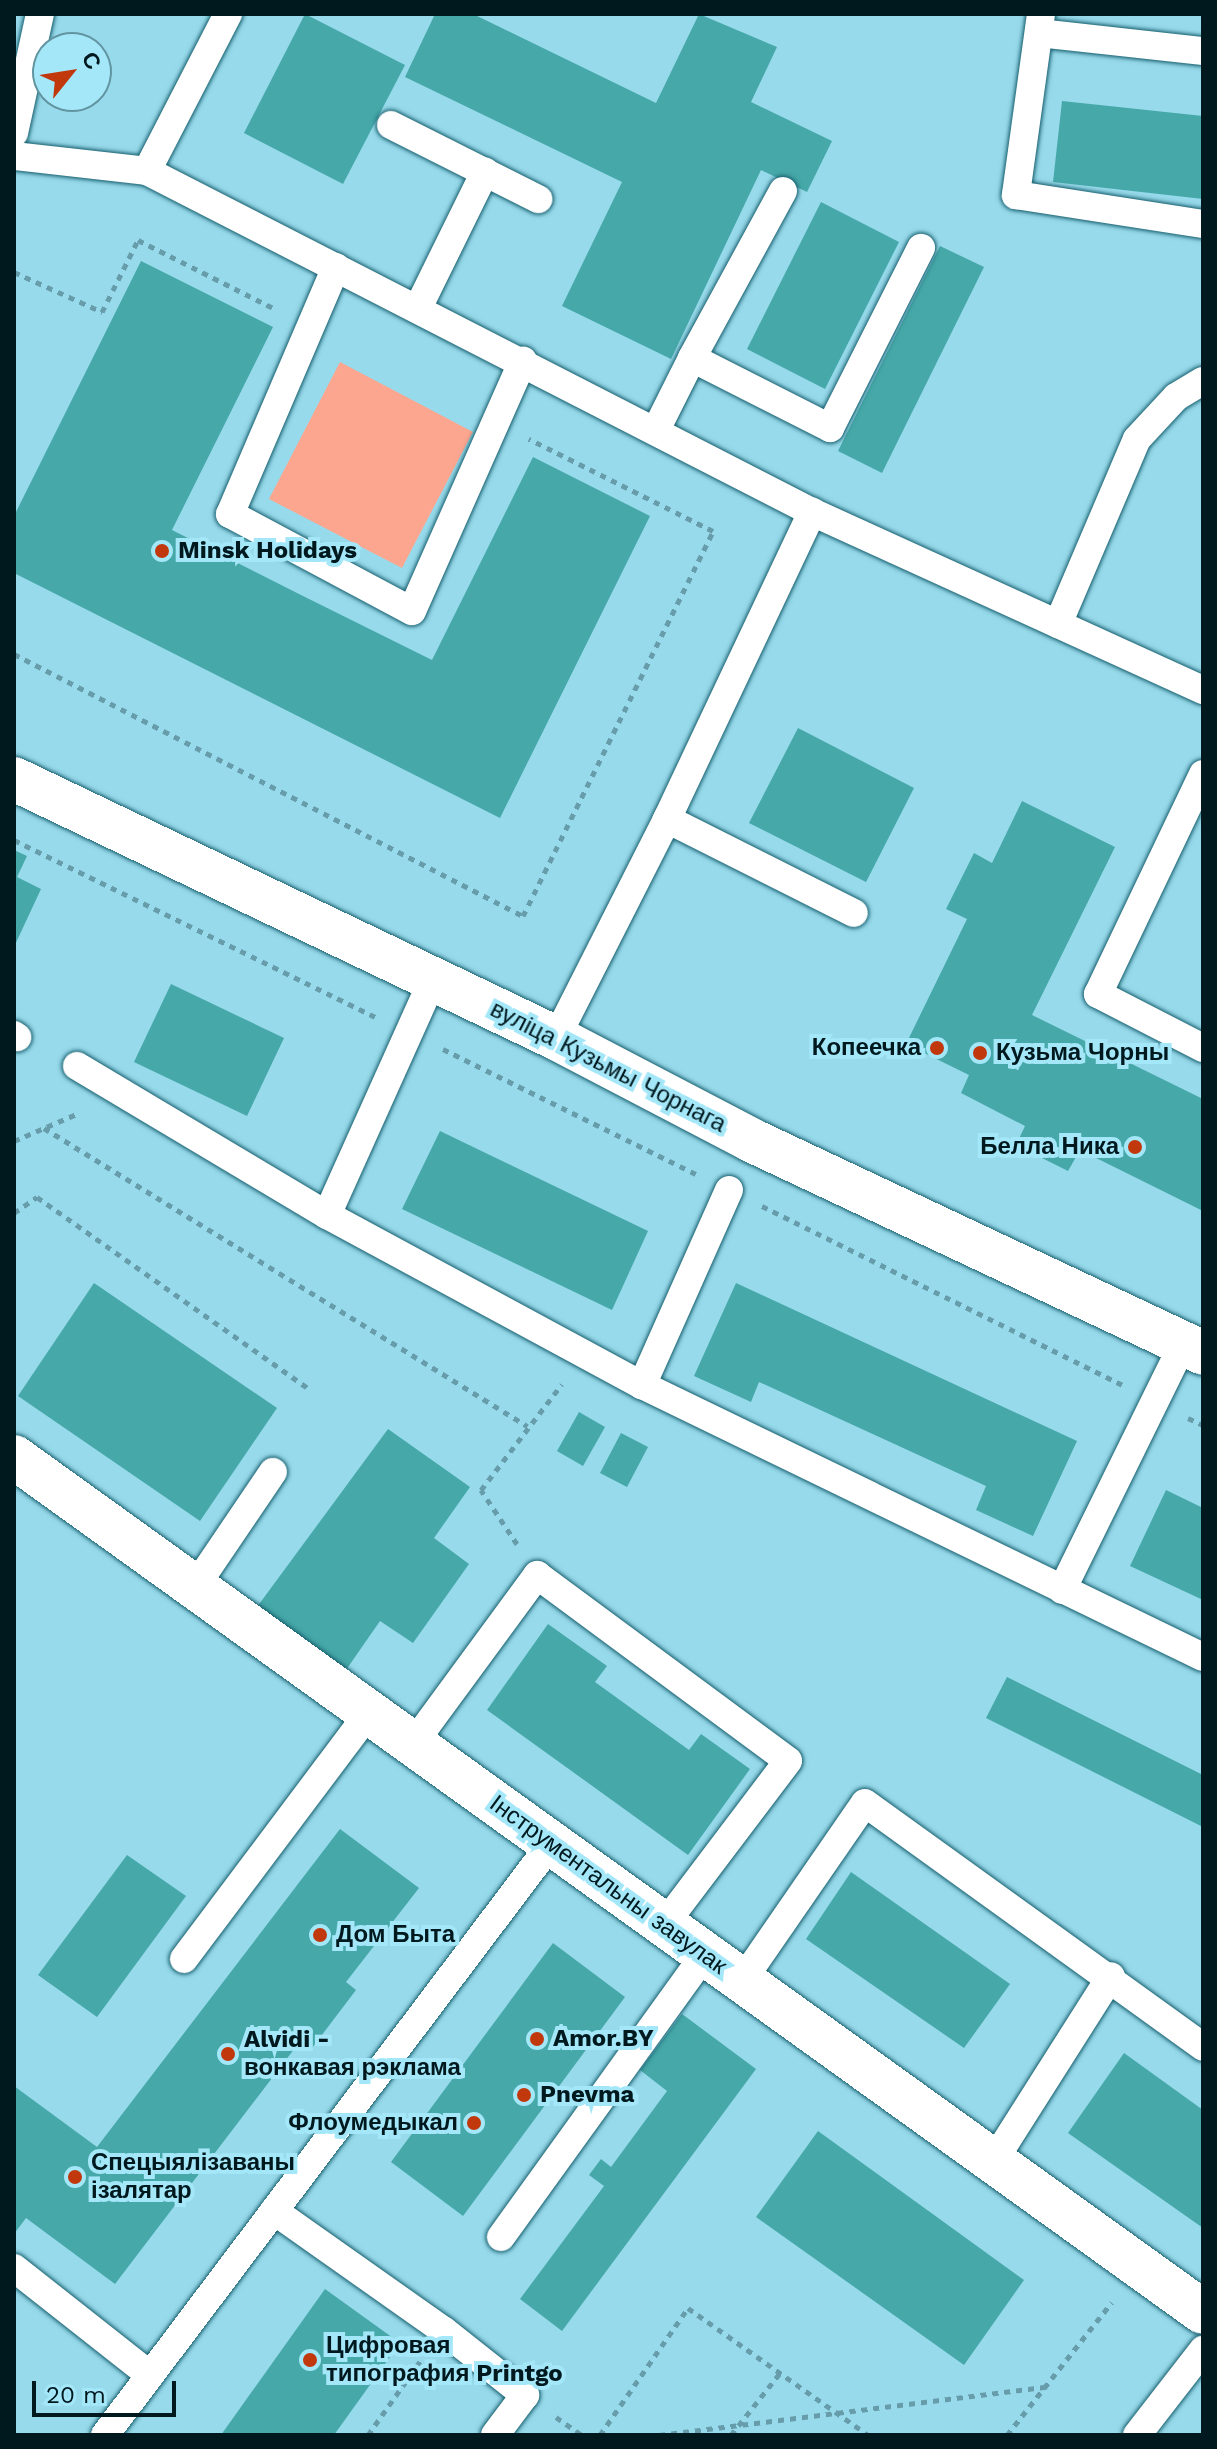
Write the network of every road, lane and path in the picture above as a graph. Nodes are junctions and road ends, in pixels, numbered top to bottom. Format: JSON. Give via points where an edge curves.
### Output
{"nodes":[{"id":1,"x":40,"y":14,"type":"edge"},
{"id":2,"x":228,"y":14,"type":"edge"},
{"id":3,"x":1040,"y":24,"type":"edge"},
{"id":4,"x":1203,"y":51,"type":"edge"},
{"id":5,"x":391,"y":125,"type":"dead end"},
{"id":6,"x":14,"y":133,"type":"edge"},
{"id":7,"x":14,"y":156,"type":"edge"},
{"id":8,"x":147,"y":171,"type":"junction"},
{"id":9,"x":485,"y":172,"type":"junction"},
{"id":10,"x":783,"y":191,"type":"dead end"},
{"id":11,"x":538,"y":199,"type":"dead end"},
{"id":12,"x":1203,"y":224,"type":"edge"},
{"id":13,"x":921,"y":248,"type":"dead end"},
{"id":14,"x":336,"y":267,"type":"junction"},
{"id":15,"x":14,"y":272,"type":"edge"},
{"id":16,"x":418,"y":308,"type":"junction"},
{"id":17,"x":311,"y":328,"type":"junction"},
{"id":18,"x":692,"y":358,"type":"junction"},
{"id":19,"x":523,"y":360,"type":"junction"},
{"id":20,"x":1203,"y":381,"type":"edge"},
{"id":21,"x":495,"y":423,"type":"junction"},
{"id":22,"x":656,"y":430,"type":"junction"},
{"id":23,"x":812,"y":512,"type":"junction"},
{"id":24,"x":1058,"y":624,"type":"junction"},
{"id":25,"x":14,"y":654,"type":"edge"},
{"id":26,"x":1203,"y":690,"type":"edge"},
{"id":27,"x":1203,"y":774,"type":"edge"},
{"id":28,"x":14,"y":779,"type":"edge"},
{"id":29,"x":667,"y":819,"type":"junction"},
{"id":30,"x":14,"y":840,"type":"edge"},
{"id":31,"x":854,"y":913,"type":"dead end"},
{"id":32,"x":433,"y":979,"type":"junction"},
{"id":33,"x":407,"y":1032,"type":"junction"},
{"id":34,"x":556,"y":1038,"type":"junction"},
{"id":35,"x":1203,"y":1048,"type":"edge"},
{"id":36,"x":77,"y":1066,"type":"dead end"},
{"id":37,"x":127,"y":1093,"type":"junction"},
{"id":38,"x":44,"y":1128,"type":"junction"},
{"id":39,"x":14,"y":1141,"type":"edge"},
{"id":40,"x":729,"y":1190,"type":"junction"},
{"id":41,"x":14,"y":1213,"type":"edge"},
{"id":42,"x":327,"y":1215,"type":"junction"},
{"id":43,"x":1193,"y":1349,"type":"edge"},
{"id":44,"x":586,"y":1354,"type":"junction"},
{"id":45,"x":642,"y":1385,"type":"junction"},
{"id":46,"x":311,"y":1390,"type":"dead end"},
{"id":47,"x":1153,"y":1400,"type":"junction"},
{"id":48,"x":1203,"y":1425,"type":"edge"},
{"id":49,"x":527,"y":1426,"type":"junction"},
{"id":50,"x":14,"y":1457,"type":"edge"},
{"id":51,"x":273,"y":1472,"type":"dead end"},
{"id":52,"x":537,"y":1575,"type":"junction"},
{"id":53,"x":195,"y":1587,"type":"junction"},
{"id":54,"x":1062,"y":1590,"type":"junction"},
{"id":55,"x":1203,"y":1657,"type":"edge"},
{"id":56,"x":369,"y":1713,"type":"junction"},
{"id":57,"x":413,"y":1744,"type":"junction"},
{"id":58,"x":551,"y":1844,"type":"junction"},
{"id":59,"x":664,"y":1925,"type":"junction"},
{"id":60,"x":704,"y":1956,"type":"junction"},
{"id":61,"x":184,"y":1959,"type":"dead end"},
{"id":62,"x":1111,"y":1976,"type":"junction"},
{"id":63,"x":742,"y":1981,"type":"junction"},
{"id":64,"x":1203,"y":2047,"type":"edge"},
{"id":65,"x":993,"y":2162,"type":"junction"},
{"id":66,"x":274,"y":2211,"type":"junction"},
{"id":67,"x":501,"y":2237,"type":"dead end"},
{"id":68,"x":1139,"y":2266,"type":"junction"},
{"id":69,"x":14,"y":2268,"type":"edge"},
{"id":70,"x":1203,"y":2312,"type":"edge"},
{"id":71,"x":443,"y":2330,"type":"junction"},
{"id":72,"x":1203,"y":2350,"type":"edge"},
{"id":73,"x":780,"y":2373,"type":"junction"},
{"id":74,"x":150,"y":2375,"type":"junction"},
{"id":75,"x":1046,"y":2387,"type":"junction"},
{"id":76,"x":832,"y":2410,"type":"junction"},
{"id":77,"x":738,"y":2425,"type":"junction"},
{"id":78,"x":105,"y":2435,"type":"edge"},
{"id":79,"x":368,"y":2435,"type":"edge"},
{"id":80,"x":495,"y":2435,"type":"edge"},
{"id":81,"x":600,"y":2435,"type":"edge"},
{"id":82,"x":659,"y":2435,"type":"edge"},
{"id":83,"x":731,"y":2435,"type":"edge"},
{"id":84,"x":868,"y":2435,"type":"edge"},
{"id":85,"x":1007,"y":2435,"type":"edge"},
{"id":86,"x":1137,"y":2435,"type":"edge"}],
"edges":[{"from":1,"to":6,"type":"lane"},
{"from":2,"to":8,"type":"lane"},
{"from":3,"to":4,"type":"lane"},
{"from":3,"to":12,"type":"lane","via":[[1016,195]]},
{"from":5,"to":9,"type":"lane"},
{"from":7,"to":8,"type":"lane"},
{"from":8,"to":14,"type":"lane"},
{"from":9,"to":11,"type":"lane"},
{"from":9,"to":16,"type":"lane"},
{"from":10,"to":18,"type":"lane"},
{"from":13,"to":18,"type":"lane","via":[[830,428]]},
{"from":14,"to":16,"type":"lane"},
{"from":14,"to":17,"type":"lane"},
{"from":15,"to":17,"type":"path","via":[[102,312],[138,240]]},
{"from":16,"to":19,"type":"lane"},
{"from":17,"to":21,"type":"lane","via":[[230,514],[412,611]]},
{"from":18,"to":22,"type":"lane"},
{"from":19,"to":21,"type":"lane"},
{"from":19,"to":22,"type":"lane"},
{"from":20,"to":24,"type":"lane","via":[[1176,397],[1137,439]]},
{"from":21,"to":25,"type":"path","via":[[713,531],[523,916]]},
{"from":22,"to":23,"type":"lane"},
{"from":23,"to":24,"type":"lane"},
{"from":23,"to":29,"type":"lane"},
{"from":24,"to":26,"type":"lane"},
{"from":27,"to":35,"type":"lane","via":[[1098,994]]},
{"from":28,"to":32,"type":"street","name":"вуліца Кузьмы Чорнага"},
{"from":29,"to":31,"type":"lane"},
{"from":29,"to":34,"type":"lane"},
{"from":30,"to":33,"type":"path"},
{"from":32,"to":33,"type":"lane"},
{"from":32,"to":34,"type":"street","name":"вуліца Кузьмы Чорнага"},
{"from":33,"to":40,"type":"path"},
{"from":33,"to":42,"type":"lane"},
{"from":34,"to":43,"type":"street","name":"вуліца Кузьмы Чорнага","via":[[751,1140]]},
{"from":36,"to":37,"type":"lane"},
{"from":37,"to":38,"type":"path"},
{"from":37,"to":42,"type":"lane"},
{"from":38,"to":39,"type":"path"},
{"from":38,"to":49,"type":"path"},
{"from":40,"to":45,"type":"lane"},
{"from":40,"to":47,"type":"path"},
{"from":41,"to":46,"type":"path","via":[[37,1197]]},
{"from":42,"to":44,"type":"lane"},
{"from":43,"to":47,"type":"lane"},
{"from":44,"to":45,"type":"lane"},
{"from":44,"to":49,"type":"path"},
{"from":45,"to":54,"type":"lane"},
{"from":47,"to":48,"type":"path"},
{"from":47,"to":54,"type":"lane"},
{"from":49,"to":52,"type":"path","via":[[481,1490]]},
{"from":50,"to":53,"type":"street","name":"Інструментальны завулак"},
{"from":51,"to":53,"type":"lane"},
{"from":52,"to":57,"type":"lane"},
{"from":52,"to":59,"type":"lane","via":[[788,1761]]},
{"from":53,"to":56,"type":"street","name":"Інструментальны завулак"},
{"from":54,"to":55,"type":"lane"},
{"from":56,"to":57,"type":"street","name":"Інструментальны завулак"},
{"from":56,"to":61,"type":"lane"},
{"from":57,"to":58,"type":"street","name":"Інструментальны завулак"},
{"from":58,"to":59,"type":"street","name":"Інструментальны завулак"},
{"from":58,"to":66,"type":"lane"},
{"from":59,"to":60,"type":"street","name":"Інструментальны завулак"},
{"from":60,"to":63,"type":"street","name":"Інструментальны завулак"},
{"from":60,"to":67,"type":"lane"},
{"from":62,"to":63,"type":"lane","via":[[865,1803]]},
{"from":62,"to":64,"type":"lane"},
{"from":62,"to":65,"type":"lane"},
{"from":63,"to":65,"type":"street","name":"Інструментальны завулак"},
{"from":65,"to":68,"type":"street","name":"Інструментальны завулак"},
{"from":66,"to":71,"type":"lane"},
{"from":66,"to":74,"type":"lane"},
{"from":68,"to":70,"type":"street","name":"Інструментальны завулак"},
{"from":68,"to":75,"type":"path"},
{"from":69,"to":74,"type":"lane"},
{"from":71,"to":79,"type":"path"},
{"from":71,"to":80,"type":"lane","via":[[525,2395]]},
{"from":72,"to":86,"type":"lane"},
{"from":73,"to":76,"type":"path"},
{"from":73,"to":77,"type":"path"},
{"from":73,"to":81,"type":"path","via":[[688,2308]]},
{"from":74,"to":78,"type":"lane"},
{"from":75,"to":76,"type":"path"},
{"from":75,"to":85,"type":"path"},
{"from":76,"to":77,"type":"path"},
{"from":76,"to":84,"type":"path"},
{"from":77,"to":82,"type":"path"},
{"from":77,"to":83,"type":"path"}]}
